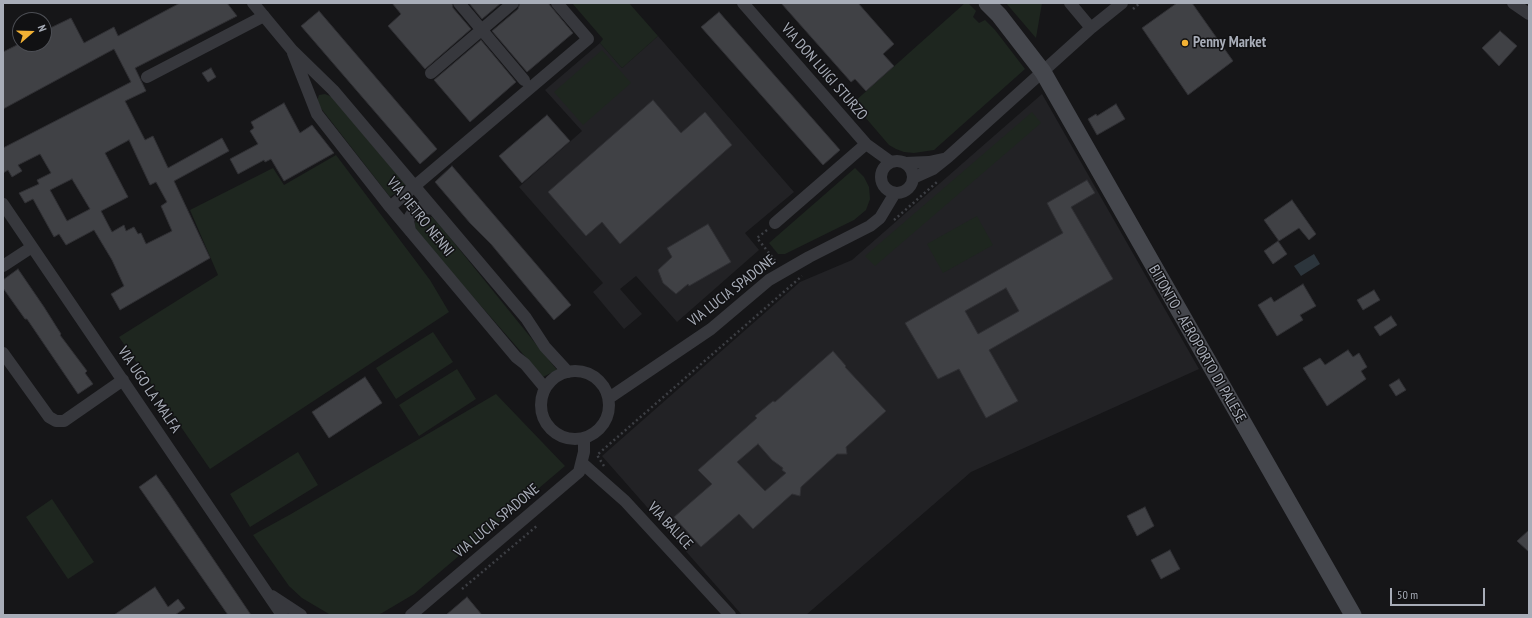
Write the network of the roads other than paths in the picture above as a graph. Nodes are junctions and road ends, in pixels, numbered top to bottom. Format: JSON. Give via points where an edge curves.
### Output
{"nodes":[{"id":1,"x":253,"y":3,"type":"edge"},
{"id":2,"x":458,"y":3,"type":"edge"},
{"id":3,"x":512,"y":3,"type":"edge"},
{"id":4,"x":557,"y":3,"type":"edge"},
{"id":5,"x":743,"y":3,"type":"edge"},
{"id":6,"x":987,"y":3,"type":"edge"},
{"id":7,"x":1070,"y":3,"type":"edge"},
{"id":8,"x":1122,"y":3,"type":"edge"},
{"id":9,"x":1513,"y":3,"type":"edge"},
{"id":10,"x":1529,"y":14,"type":"edge"},
{"id":11,"x":264,"y":16,"type":"junction"},
{"id":12,"x":1091,"y":28,"type":"junction"},
{"id":13,"x":481,"y":30,"type":"junction"},
{"id":14,"x":292,"y":50,"type":"junction"},
{"id":15,"x":1043,"y":72,"type":"junction"},
{"id":16,"x":431,"y":73,"type":"dead end"},
{"id":17,"x":146,"y":77,"type":"dead end"},
{"id":18,"x":524,"y":80,"type":"dead end"},
{"id":19,"x":866,"y":144,"type":"junction"},
{"id":20,"x":948,"y":157,"type":"junction"},
{"id":21,"x":891,"y":162,"type":"junction"},
{"id":22,"x":905,"y":163,"type":"junction"},
{"id":23,"x":913,"y":178,"type":"junction"},
{"id":24,"x":882,"y":179,"type":"junction"},
{"id":25,"x":415,"y":186,"type":"junction"},
{"id":26,"x":895,"y":193,"type":"junction"},
{"id":27,"x":3,"y":204,"type":"edge"},
{"id":28,"x":390,"y":206,"type":"junction"},
{"id":29,"x":433,"y":209,"type":"junction"},
{"id":30,"x":880,"y":218,"type":"junction"},
{"id":31,"x":775,"y":223,"type":"road end"},
{"id":32,"x":410,"y":231,"type":"junction"},
{"id":33,"x":32,"y":247,"type":"junction"},
{"id":34,"x":3,"y":266,"type":"edge"},
{"id":35,"x":3,"y":353,"type":"edge"},
{"id":36,"x":568,"y":372,"type":"junction"},
{"id":37,"x":123,"y":380,"type":"junction"},
{"id":38,"x":545,"y":388,"type":"junction"},
{"id":39,"x":609,"y":398,"type":"junction"},
{"id":40,"x":584,"y":440,"type":"dead end"},
{"id":41,"x":582,"y":463,"type":"junction"},
{"id":42,"x":268,"y":593,"type":"junction"},
{"id":43,"x":282,"y":615,"type":"edge"},
{"id":44,"x":301,"y":615,"type":"edge"},
{"id":45,"x":411,"y":615,"type":"edge"},
{"id":46,"x":730,"y":615,"type":"edge"},
{"id":47,"x":1353,"y":615,"type":"edge"}],
"edges":[{"from":1,"to":11,"type":"street","name":"VIA PIETRO NENNI"},
{"from":2,"to":13,"type":"street"},
{"from":3,"to":13,"type":"street"},
{"from":4,"to":25,"type":"street","name":"VIA PIETRO NENNI","via":[[588,39]]},
{"from":5,"to":19,"type":"street","name":"VIA DON LUIGI STURZO"},
{"from":6,"to":15,"type":"main road","name":"BITONTO - AEROPORTO DI PALESE","via":[[1000,15]]},
{"from":7,"to":12,"type":"street"},
{"from":8,"to":12,"type":"street"},
{"from":9,"to":10,"type":"street"},
{"from":11,"to":14,"type":"street","name":"VIA PIETRO NENNI"},
{"from":11,"to":17,"type":"street"},
{"from":12,"to":15,"type":"street"},
{"from":13,"to":16,"type":"street"},
{"from":13,"to":18,"type":"street"},
{"from":14,"to":25,"type":"street","name":"VIA PIETRO NENNI","via":[[333,90]]},
{"from":14,"to":28,"type":"street","name":"VIA PIETRO NENNI","via":[[317,114]]},
{"from":15,"to":20,"type":"street"},
{"from":15,"to":47,"type":"main road","name":"BITONTO - AEROPORTO DI PALESE"},
{"from":19,"to":21,"type":"street"},
{"from":19,"to":24,"type":"street"},
{"from":19,"to":31,"type":"street"},
{"from":20,"to":22,"type":"street","via":[[930,162]]},
{"from":20,"to":23,"type":"street","via":[[933,169]]},
{"from":21,"to":22,"type":"street"},
{"from":21,"to":24,"type":"street","via":[[886,165]]},
{"from":22,"to":23,"type":"street","via":[[910,168]]},
{"from":23,"to":26,"type":"street","via":[[909,188]]},
{"from":24,"to":26,"type":"street","via":[[888,191]]},
{"from":24,"to":30,"type":"street"},
{"from":25,"to":28,"type":"street"},
{"from":25,"to":29,"type":"street","name":"VIA PIETRO NENNI"},
{"from":26,"to":30,"type":"street"},
{"from":27,"to":33,"type":"street","name":"VIA UGO LA MALFA"},
{"from":28,"to":32,"type":"street","name":"VIA PIETRO NENNI"},
{"from":29,"to":32,"type":"street","via":[[421,207],[414,210],[408,220]]},
{"from":29,"to":36,"type":"street","name":"VIA PIETRO NENNI","via":[[526,318],[545,347]]},
{"from":30,"to":39,"type":"street","name":"VIA LUCIA SPADONE","via":[[860,232],[783,271],[711,329]]},
{"from":32,"to":38,"type":"street","name":"VIA PIETRO NENNI"},
{"from":33,"to":34,"type":"street"},
{"from":33,"to":37,"type":"street","name":"VIA UGO LA MALFA"},
{"from":35,"to":37,"type":"street","via":[[49,417],[56,421],[64,421]]},
{"from":36,"to":38,"type":"street","via":[[558,375]]},
{"from":36,"to":39,"type":"street","via":[[581,371],[595,377],[605,388]]},
{"from":37,"to":42,"type":"street","name":"VIA UGO LA MALFA"},
{"from":38,"to":39,"type":"street","via":[[541,408],[546,423],[556,434],[570,440],[586,438],[599,431],[607,418]]},
{"from":40,"to":41,"type":"street","name":"VIA LUCIA SPADONE"},
{"from":41,"to":45,"type":"street","name":"VIA LUCIA SPADONE","via":[[579,472]]},
{"from":41,"to":46,"type":"street","name":"VIA BALICE","via":[[625,501]]},
{"from":42,"to":43,"type":"street","name":"VIA UGO LA MALFA"},
{"from":42,"to":44,"type":"street"}]}
